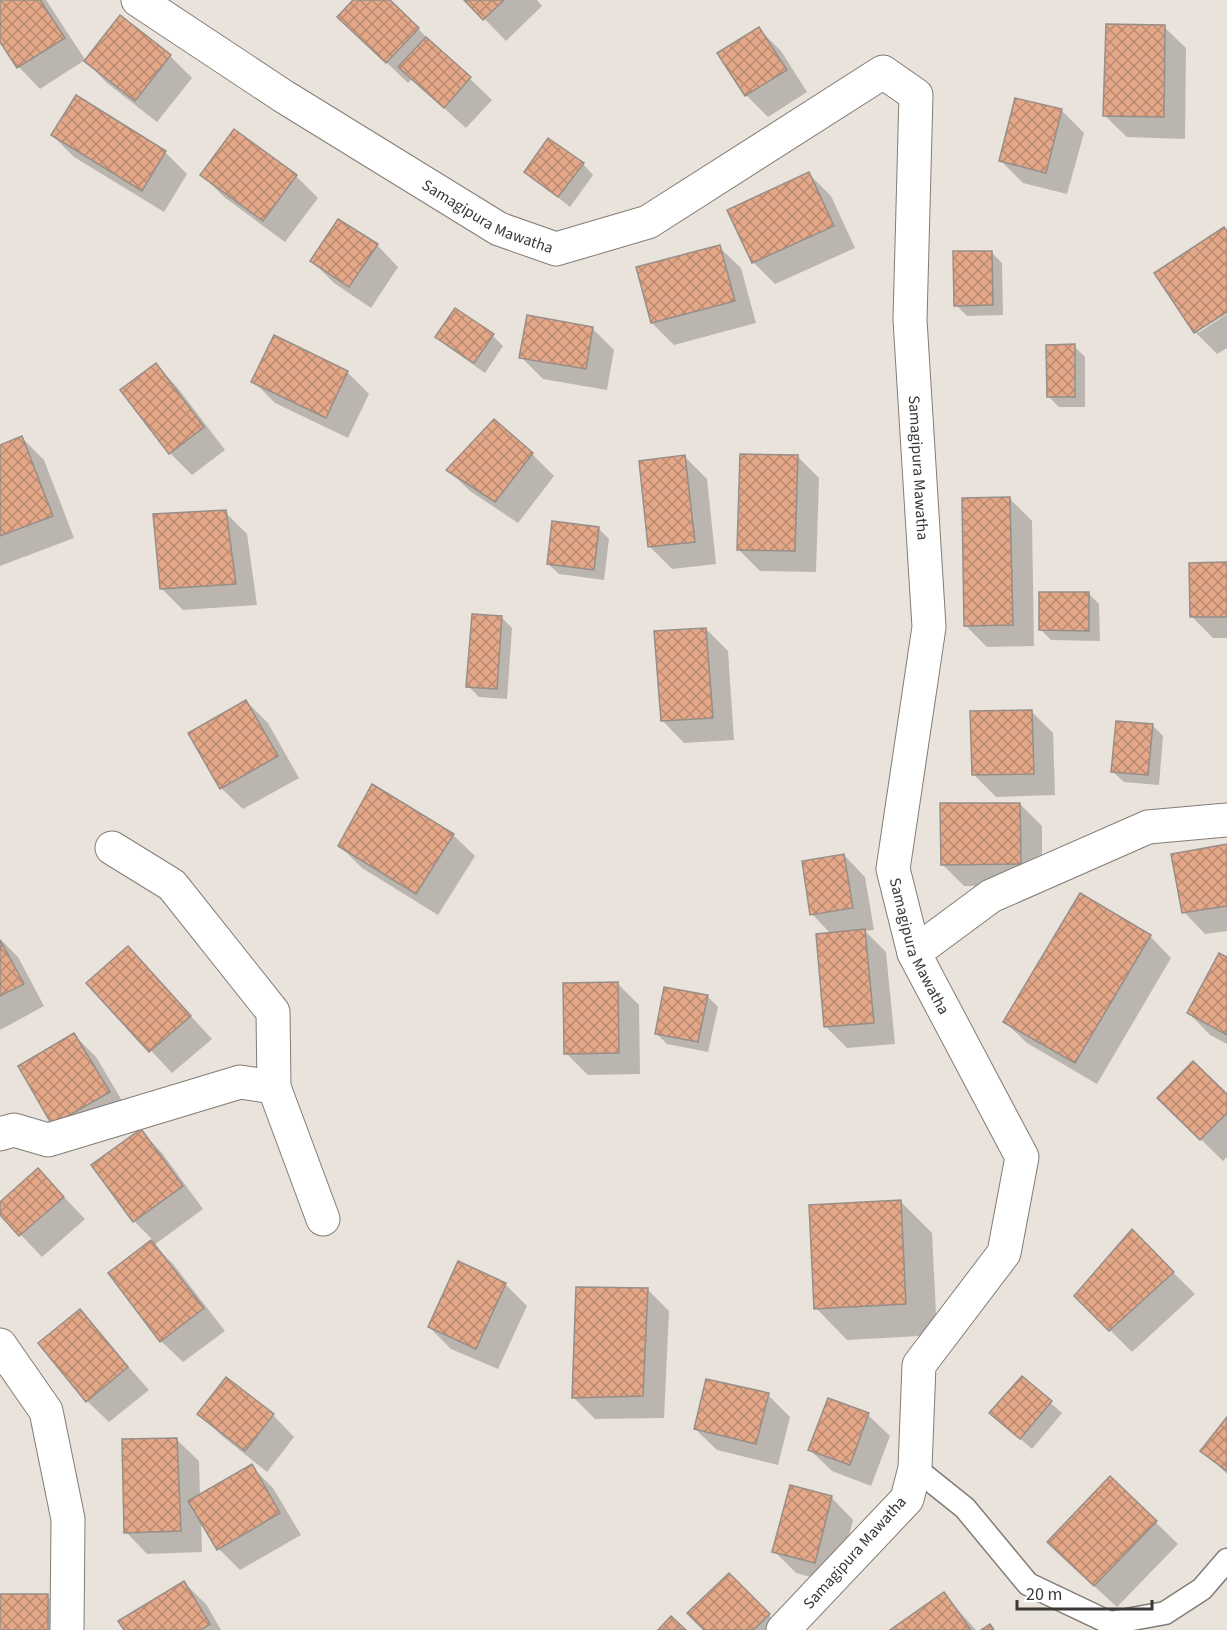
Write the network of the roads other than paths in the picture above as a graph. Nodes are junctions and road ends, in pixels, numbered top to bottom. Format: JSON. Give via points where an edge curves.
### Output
{"nodes":[{"id":1,"x":138,"y":0,"type":"edge"},
{"id":2,"x":1227,"y":820,"type":"edge"},
{"id":3,"x":112,"y":848,"type":"dead end"},
{"id":4,"x":914,"y":954,"type":"junction"},
{"id":5,"x":274,"y":1087,"type":"junction"},
{"id":6,"x":0,"y":1134,"type":"edge"},
{"id":7,"x":323,"y":1219,"type":"dead end"},
{"id":8,"x":0,"y":1345,"type":"edge"},
{"id":9,"x":915,"y":1467,"type":"junction"},
{"id":10,"x":1227,"y":1560,"type":"edge"},
{"id":11,"x":67,"y":1630,"type":"edge"},
{"id":12,"x":783,"y":1630,"type":"edge"}],
"edges":[{"from":1,"to":4,"type":"street","name":"Samagipura Mawatha","via":[[499,229],[556,249],[648,222],[883,72],[916,95],[910,320],[929,627],[893,869]]},
{"from":2,"to":4,"type":"street","via":[[1148,827],[991,896]]},
{"from":3,"to":5,"type":"street","via":[[172,885],[273,1012]]},
{"from":4,"to":9,"type":"street","name":"Samagipura Mawatha","via":[[1022,1157],[1004,1253],[918,1365]]},
{"from":5,"to":6,"type":"street","via":[[240,1082],[48,1140],[14,1130]]},
{"from":5,"to":7,"type":"street"},
{"from":8,"to":11,"type":"street","via":[[46,1411],[68,1520]]},
{"from":9,"to":10,"type":"lane","via":[[965,1508],[1028,1584],[1110,1623],[1165,1613],[1202,1589]]},
{"from":9,"to":12,"type":"street","name":"Samagipura Mawatha","via":[[907,1499]]}]}
